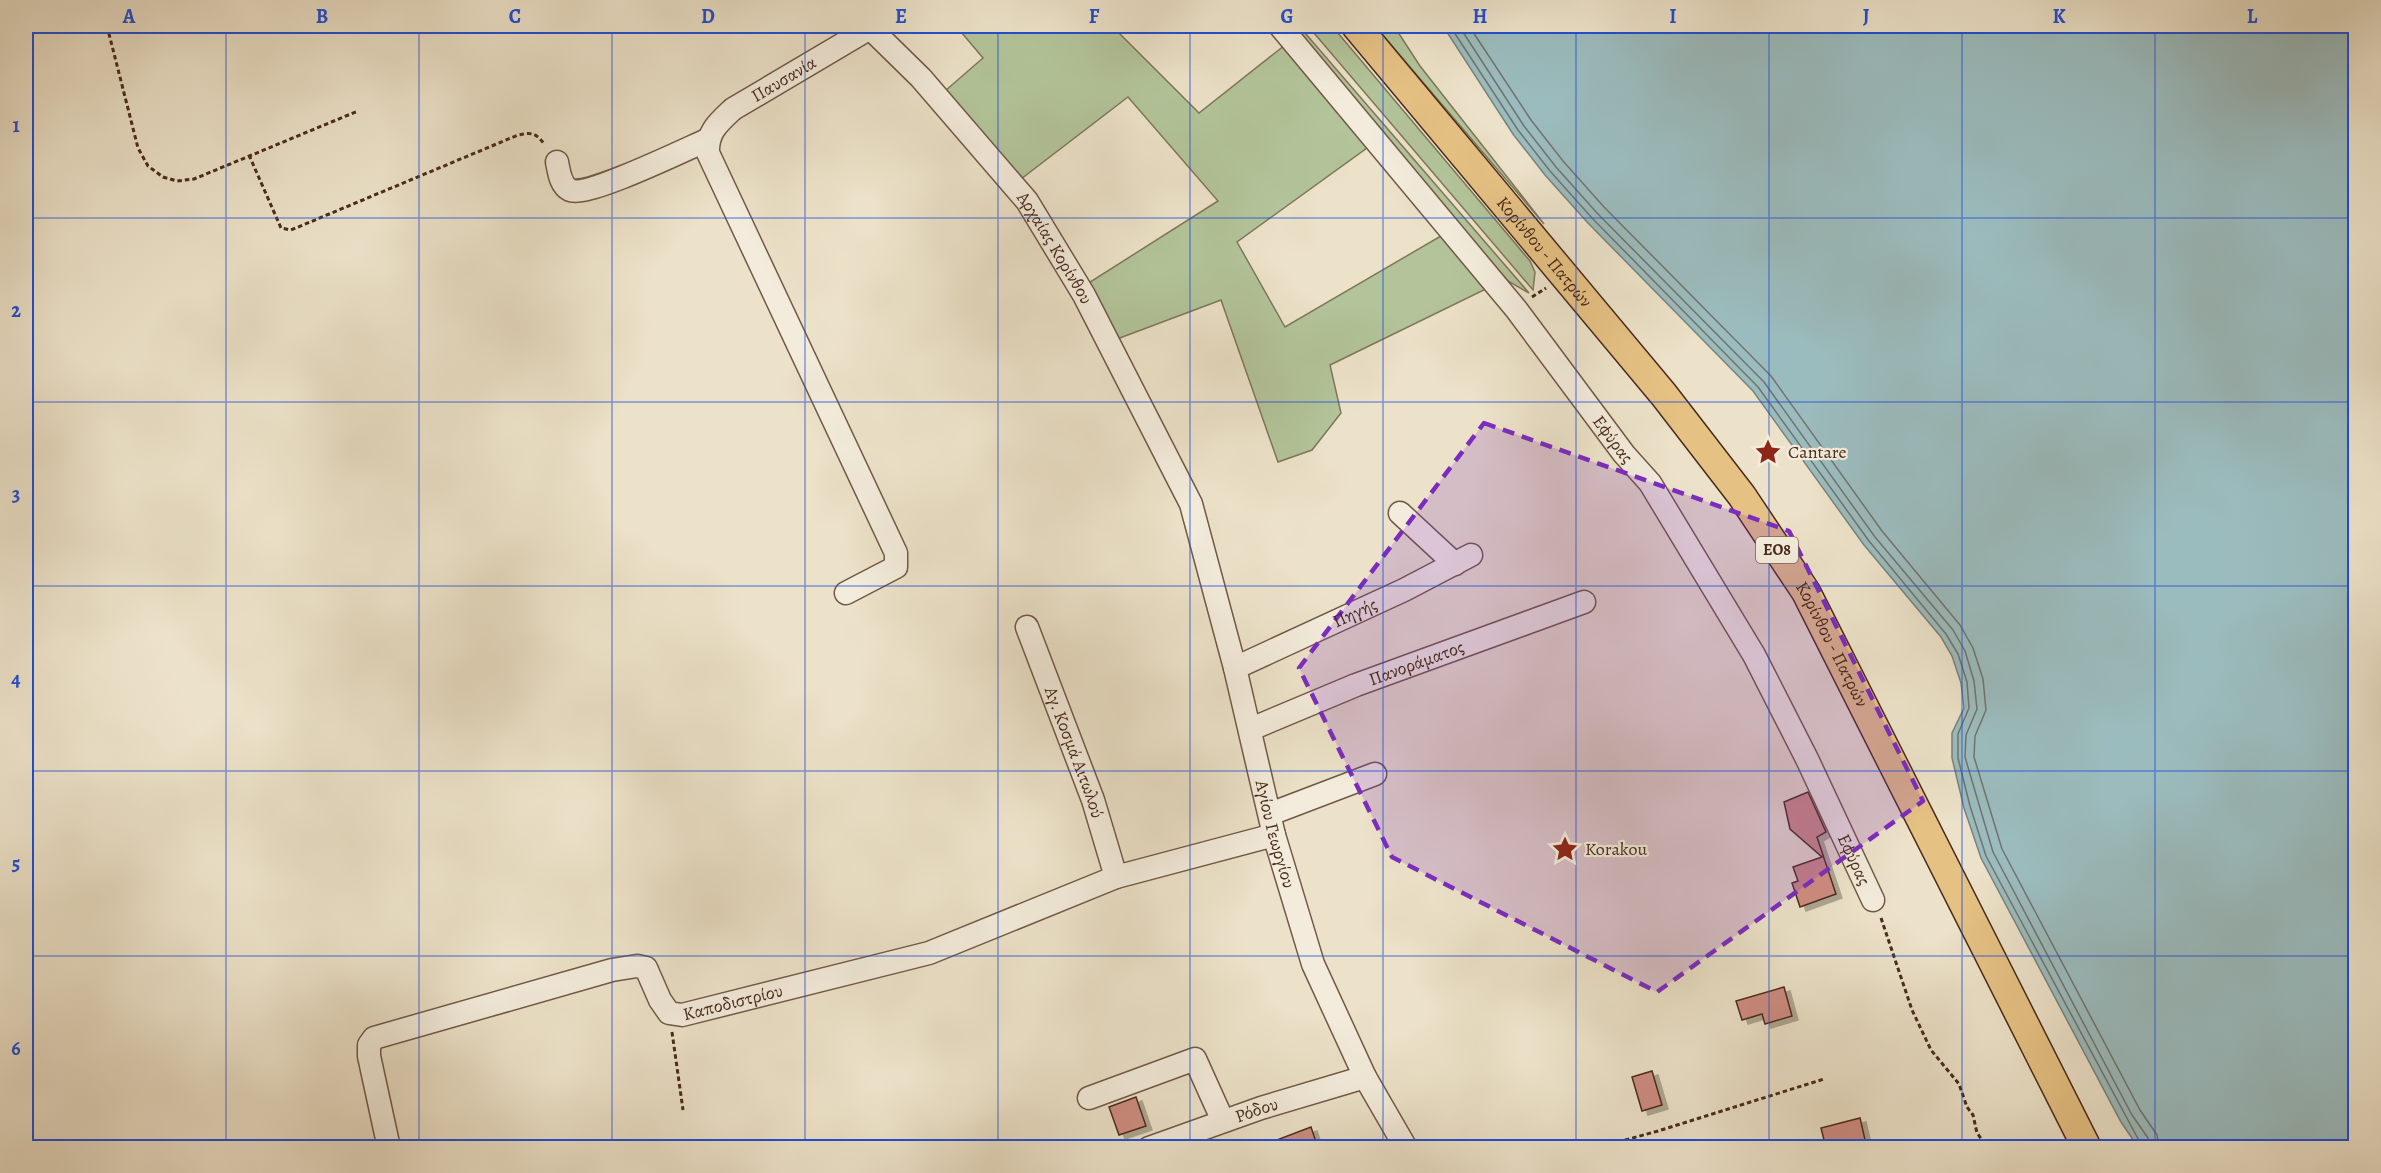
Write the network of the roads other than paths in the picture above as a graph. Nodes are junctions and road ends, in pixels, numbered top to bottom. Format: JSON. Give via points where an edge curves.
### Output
{"nodes":[{"id":1,"x":1280,"y":26,"type":"edge"},
{"id":2,"x":1356,"y":26,"type":"edge"},
{"id":3,"x":869,"y":27,"type":"edge"},
{"id":4,"x":707,"y":140,"type":"junction"},
{"id":5,"x":557,"y":162,"type":"road end"},
{"id":6,"x":1191,"y":504,"type":"joint"},
{"id":7,"x":1400,"y":513,"type":"dead end"},
{"id":8,"x":846,"y":592,"type":"dead end"},
{"id":9,"x":1584,"y":603,"type":"dead end"},
{"id":10,"x":1027,"y":627,"type":"dead end"},
{"id":11,"x":1235,"y":668,"type":"junction"},
{"id":12,"x":1251,"y":729,"type":"junction"},
{"id":13,"x":1374,"y":774,"type":"dead end"},
{"id":14,"x":1272,"y":824,"type":"junction"},
{"id":15,"x":1116,"y":877,"type":"junction"},
{"id":16,"x":1873,"y":900,"type":"road end"},
{"id":17,"x":1365,"y":1077,"type":"junction"},
{"id":18,"x":1089,"y":1098,"type":"dead end"},
{"id":19,"x":1223,"y":1121,"type":"junction"},
{"id":20,"x":1188,"y":1141,"type":"edge"},
{"id":21,"x":389,"y":1148,"type":"edge"},
{"id":22,"x":1149,"y":1148,"type":"edge"},
{"id":23,"x":1406,"y":1148,"type":"edge"},
{"id":24,"x":2087,"y":1148,"type":"edge"}],
"edges":[{"from":1,"to":16,"type":"street","name":"Εφύρας","via":[[1516,309],[1650,483],[1724,601],[1786,717]]},
{"from":2,"to":24,"type":"main road","name":"Κορίνθου - Πατρών","number":"ΕΟ8","via":[[1664,395],[1742,496],[1806,592]]},
{"from":3,"to":4,"type":"street","name":"Παυσανία","via":[[734,109],[714,127]]},
{"from":3,"to":6,"type":"street","name":"Αρχαίας Κορίνθου","via":[[921,78],[1027,201],[1084,295]]},
{"from":4,"to":5,"type":"street","via":[[580,192],[563,183]]},
{"from":4,"to":8,"type":"street","via":[[708,153],[896,553],[896,567]]},
{"from":6,"to":11,"type":"street","name":"Αγίου Γεωργίου"},
{"from":7,"to":11,"type":"street","name":"Πηγής","via":[[1463,560]]},
{"from":9,"to":12,"type":"street","name":"Πανοράματος","via":[[1356,685]]},
{"from":10,"to":15,"type":"street","name":"Αγ. Κοσμά Αιτωλού","via":[[1093,800]]},
{"from":11,"to":12,"type":"street","name":"Αγίου Γεωργίου"},
{"from":12,"to":14,"type":"street","name":"Αγίου Γεωργίου"},
{"from":13,"to":14,"type":"street","name":"Καποδιστρίου"},
{"from":14,"to":15,"type":"street","name":"Καποδιστρίου"},
{"from":14,"to":17,"type":"street","name":"Αγίου Γεωργίου","via":[[1313,964]]},
{"from":15,"to":21,"type":"street","name":"Καποδιστρίου","via":[[929,953],[682,1015],[669,1013],[646,968],[638,966],[374,1038],[369,1056]]},
{"from":17,"to":19,"type":"street","name":"Ρόδου"},
{"from":17,"to":23,"type":"street","name":"Αγίου Γεωργίου"},
{"from":18,"to":19,"type":"street","via":[[1195,1059]]},
{"from":19,"to":20,"type":"street","name":"Ρόδου"},
{"from":20,"to":22,"type":"street","name":"Ρόδου"}]}
